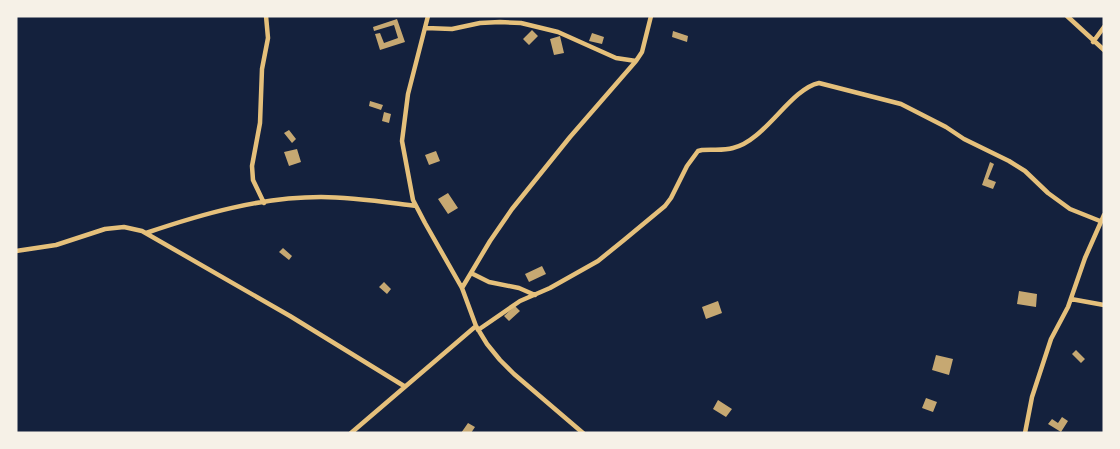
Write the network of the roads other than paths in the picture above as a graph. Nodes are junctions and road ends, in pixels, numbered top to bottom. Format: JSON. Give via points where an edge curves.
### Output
{"nodes":[{"id":1,"x":266,"y":16,"type":"edge"},
{"id":2,"x":428,"y":16,"type":"edge"},
{"id":3,"x":651,"y":16,"type":"edge"},
{"id":4,"x":1067,"y":16,"type":"edge"},
{"id":5,"x":1104,"y":27,"type":"edge"},
{"id":6,"x":426,"y":28,"type":"junction"},
{"id":7,"x":1093,"y":42,"type":"junction"},
{"id":8,"x":1104,"y":50,"type":"edge"},
{"id":9,"x":636,"y":61,"type":"junction"},
{"id":10,"x":264,"y":203,"type":"junction"},
{"id":11,"x":416,"y":206,"type":"junction"},
{"id":12,"x":1104,"y":215,"type":"edge"},
{"id":13,"x":1101,"y":224,"type":"edge"},
{"id":14,"x":146,"y":233,"type":"junction"},
{"id":15,"x":16,"y":251,"type":"edge"},
{"id":16,"x":471,"y":274,"type":"junction"},
{"id":17,"x":462,"y":288,"type":"junction"},
{"id":18,"x":535,"y":295,"type":"junction"},
{"id":19,"x":1071,"y":298,"type":"junction"},
{"id":20,"x":1104,"y":305,"type":"edge"},
{"id":21,"x":477,"y":328,"type":"junction"},
{"id":22,"x":404,"y":386,"type":"junction"},
{"id":23,"x":350,"y":433,"type":"edge"},
{"id":24,"x":583,"y":433,"type":"edge"},
{"id":25,"x":1025,"y":433,"type":"edge"}],
"edges":[{"from":1,"to":10,"type":"street","via":[[268,38],[262,69],[260,123],[252,166],[253,180]]},
{"from":2,"to":6,"type":"street"},
{"from":3,"to":9,"type":"street","via":[[642,52]]},
{"from":4,"to":7,"type":"street"},
{"from":5,"to":7,"type":"street"},
{"from":6,"to":9,"type":"street","via":[[522,23],[558,32],[616,58]]},
{"from":6,"to":11,"type":"street","via":[[408,94],[402,141]]},
{"from":7,"to":8,"type":"street"},
{"from":9,"to":16,"type":"street","via":[[512,209]]},
{"from":10,"to":11,"type":"street","via":[[341,197]]},
{"from":10,"to":14,"type":"street","via":[[204,215]]},
{"from":11,"to":17,"type":"street"},
{"from":12,"to":13,"type":"street"},
{"from":13,"to":18,"type":"street","via":[[1070,209],[1009,161],[901,104],[819,83],[800,93],[759,133],[744,143],[734,148],[698,151],[671,198],[654,215],[598,261]]},
{"from":13,"to":19,"type":"street"},
{"from":14,"to":15,"type":"street","via":[[124,227],[105,229],[56,245]]},
{"from":14,"to":22,"type":"street"},
{"from":16,"to":17,"type":"street"},
{"from":16,"to":18,"type":"street"},
{"from":17,"to":21,"type":"street"},
{"from":18,"to":21,"type":"street"},
{"from":19,"to":20,"type":"street"},
{"from":19,"to":25,"type":"street","via":[[1040,371]]},
{"from":21,"to":22,"type":"street"},
{"from":21,"to":24,"type":"street","via":[[500,360]]},
{"from":22,"to":23,"type":"street"}]}
